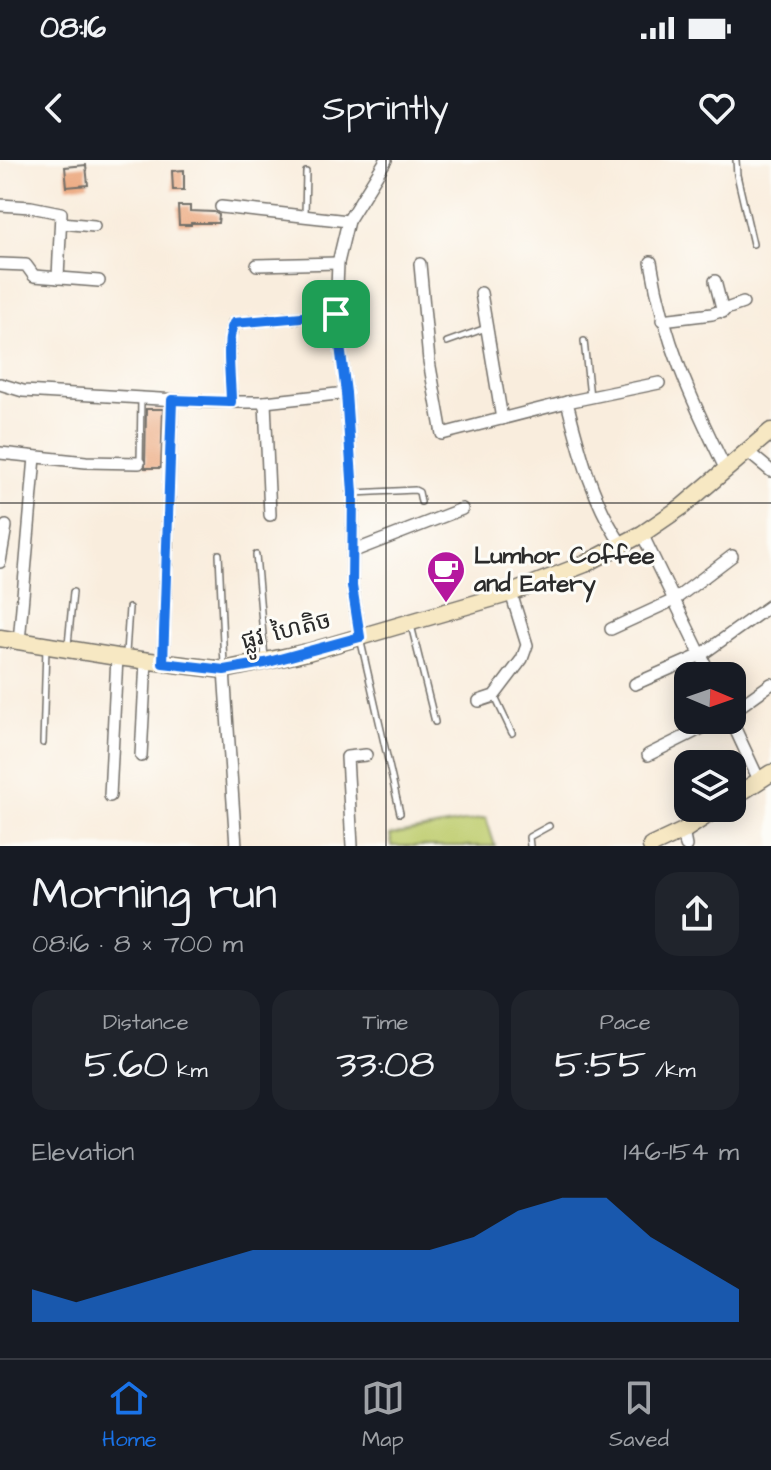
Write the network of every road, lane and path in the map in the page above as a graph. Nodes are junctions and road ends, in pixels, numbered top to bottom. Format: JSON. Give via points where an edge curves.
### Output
{"nodes":[{"id":1,"x":386,"y":160,"type":"edge"},
{"id":2,"x":736,"y":160,"type":"edge"},
{"id":3,"x":306,"y":172,"type":"dead end"},
{"id":4,"x":0,"y":205,"type":"edge"},
{"id":5,"x":221,"y":207,"type":"dead end"},
{"id":6,"x":305,"y":216,"type":"junction"},
{"id":7,"x":348,"y":221,"type":"junction"},
{"id":8,"x":61,"y":223,"type":"junction"},
{"id":9,"x":94,"y":226,"type":"dead end"},
{"id":10,"x":753,"y":244,"type":"dead end"},
{"id":11,"x":651,"y":262,"type":"dead end"},
{"id":12,"x":338,"y":263,"type":"junction"},
{"id":13,"x":0,"y":264,"type":"edge"},
{"id":14,"x":420,"y":264,"type":"dead end"},
{"id":15,"x":257,"y":265,"type":"dead end"},
{"id":16,"x":58,"y":278,"type":"junction"},
{"id":17,"x":99,"y":281,"type":"dead end"},
{"id":18,"x":715,"y":281,"type":"dead end"},
{"id":19,"x":481,"y":293,"type":"dead end"},
{"id":20,"x":743,"y":303,"type":"dead end"},
{"id":21,"x":723,"y":312,"type":"junction"},
{"id":22,"x":336,"y":314,"type":"junction"},
{"id":23,"x":662,"y":320,"type":"junction"},
{"id":24,"x":487,"y":327,"type":"junction"},
{"id":25,"x":584,"y":341,"type":"dead end"},
{"id":26,"x":447,"y":342,"type":"dead end"},
{"id":27,"x":659,"y":383,"type":"dead end"},
{"id":28,"x":0,"y":384,"type":"edge"},
{"id":29,"x":346,"y":393,"type":"junction"},
{"id":30,"x":141,"y":398,"type":"junction"},
{"id":31,"x":590,"y":398,"type":"junction"},
{"id":32,"x":172,"y":400,"type":"junction"},
{"id":33,"x":231,"y":402,"type":"junction"},
{"id":34,"x":265,"y":402,"type":"junction"},
{"id":35,"x":567,"y":402,"type":"junction"},
{"id":36,"x":502,"y":419,"type":"junction"},
{"id":37,"x":771,"y":431,"type":"edge"},
{"id":38,"x":748,"y":452,"type":"junction"},
{"id":39,"x":0,"y":453,"type":"edge"},
{"id":40,"x":35,"y":457,"type":"junction"},
{"id":41,"x":139,"y":463,"type":"joint"},
{"id":42,"x":726,"y":470,"type":"junction"},
{"id":43,"x":771,"y":471,"type":"edge"},
{"id":44,"x":353,"y":493,"type":"junction"},
{"id":45,"x":421,"y":502,"type":"dead end"},
{"id":46,"x":462,"y":509,"type":"dead end"},
{"id":47,"x":270,"y":515,"type":"dead end"},
{"id":48,"x":6,"y":526,"type":"dead end"},
{"id":49,"x":642,"y":534,"type":"junction"},
{"id":50,"x":622,"y":545,"type":"junction"},
{"id":51,"x":354,"y":551,"type":"junction"},
{"id":52,"x":219,"y":554,"type":"dead end"},
{"id":53,"x":256,"y":555,"type":"dead end"},
{"id":54,"x":732,"y":556,"type":"dead end"},
{"id":55,"x":0,"y":562,"type":"edge"},
{"id":56,"x":73,"y":592,"type":"dead end"},
{"id":57,"x":511,"y":593,"type":"junction"},
{"id":58,"x":674,"y":600,"type":"junction"},
{"id":59,"x":771,"y":605,"type":"edge"},
{"id":60,"x":129,"y":608,"type":"dead end"},
{"id":61,"x":410,"y":620,"type":"junction"},
{"id":62,"x":611,"y":629,"type":"dead end"},
{"id":63,"x":360,"y":637,"type":"junction"},
{"id":64,"x":0,"y":638,"type":"edge"},
{"id":65,"x":19,"y":642,"type":"junction"},
{"id":66,"x":47,"y":647,"type":"junction"},
{"id":67,"x":67,"y":650,"type":"junction"},
{"id":68,"x":701,"y":655,"type":"junction"},
{"id":69,"x":122,"y":658,"type":"junction"},
{"id":70,"x":146,"y":661,"type":"junction"},
{"id":71,"x":704,"y":662,"type":"edge"},
{"id":72,"x":163,"y":663,"type":"junction"},
{"id":73,"x":265,"y":663,"type":"junction"},
{"id":74,"x":224,"y":670,"type":"junction"},
{"id":75,"x":635,"y":684,"type":"dead end"},
{"id":76,"x":771,"y":684,"type":"edge"},
{"id":77,"x":494,"y":696,"type":"junction"},
{"id":78,"x":479,"y":701,"type":"dead end"},
{"id":79,"x":746,"y":702,"type":"edge"},
{"id":80,"x":435,"y":722,"type":"dead end"},
{"id":81,"x":512,"y":733,"type":"dead end"},
{"id":82,"x":690,"y":734,"type":"edge"},
{"id":83,"x":738,"y":734,"type":"edge"},
{"id":84,"x":43,"y":743,"type":"dead end"},
{"id":85,"x":366,"y":755,"type":"dead end"},
{"id":86,"x":648,"y":755,"type":"dead end"},
{"id":87,"x":141,"y":756,"type":"dead end"},
{"id":88,"x":765,"y":776,"type":"edge"},
{"id":89,"x":746,"y":789,"type":"edge"},
{"id":90,"x":110,"y":796,"type":"dead end"},
{"id":91,"x":400,"y":813,"type":"dead end"},
{"id":92,"x":703,"y":822,"type":"edge"},
{"id":93,"x":549,"y":826,"type":"dead end"},
{"id":94,"x":684,"y":839,"type":"edge"},
{"id":95,"x":236,"y":846,"type":"edge"},
{"id":96,"x":352,"y":846,"type":"edge"},
{"id":97,"x":530,"y":846,"type":"edge"},
{"id":98,"x":651,"y":846,"type":"edge"}],
"edges":[{"from":1,"to":7,"type":"street"},
{"from":2,"to":10,"type":"lane"},
{"from":3,"to":6,"type":"lane"},
{"from":4,"to":8,"type":"street","via":[[59,212]]},
{"from":5,"to":6,"type":"street"},
{"from":6,"to":7,"type":"street"},
{"from":7,"to":12,"type":"street"},
{"from":8,"to":9,"type":"street"},
{"from":8,"to":16,"type":"street"},
{"from":11,"to":23,"type":"street"},
{"from":12,"to":15,"type":"street"},
{"from":12,"to":22,"type":"street"},
{"from":13,"to":16,"type":"street","via":[[26,265],[32,275]]},
{"from":14,"to":36,"type":"street","via":[[442,434]]},
{"from":16,"to":17,"type":"street"},
{"from":18,"to":21,"type":"street"},
{"from":19,"to":24,"type":"street"},
{"from":20,"to":21,"type":"street"},
{"from":21,"to":23,"type":"street"},
{"from":22,"to":29,"type":"street"},
{"from":22,"to":33,"type":"street","via":[[234,323]]},
{"from":23,"to":42,"type":"street"},
{"from":24,"to":26,"type":"lane"},
{"from":24,"to":36,"type":"street"},
{"from":25,"to":31,"type":"lane"},
{"from":27,"to":31,"type":"street"},
{"from":28,"to":30,"type":"street","via":[[23,391]]},
{"from":29,"to":34,"type":"street"},
{"from":29,"to":44,"type":"street"},
{"from":30,"to":32,"type":"street"},
{"from":30,"to":41,"type":"lane"},
{"from":31,"to":35,"type":"street"},
{"from":32,"to":33,"type":"street"},
{"from":32,"to":72,"type":"street"},
{"from":33,"to":34,"type":"street"},
{"from":34,"to":47,"type":"street"},
{"from":35,"to":36,"type":"street"},
{"from":35,"to":50,"type":"street","via":[[585,471]]},
{"from":37,"to":38,"type":"street","name":"ផ្លូវ ហៃតិច"},
{"from":38,"to":42,"type":"street","name":"ផ្លូវ ហៃតិច"},
{"from":38,"to":43,"type":"street"},
{"from":39,"to":40,"type":"street"},
{"from":40,"to":41,"type":"street"},
{"from":40,"to":65,"type":"street"},
{"from":42,"to":49,"type":"street","name":"ផ្លូវ ហៃតិច"},
{"from":44,"to":45,"type":"lane","via":[[415,490]]},
{"from":44,"to":51,"type":"street"},
{"from":46,"to":51,"type":"street"},
{"from":48,"to":55,"type":"street"},
{"from":49,"to":50,"type":"street","name":"ផ្លូវ ហៃតិច"},
{"from":49,"to":58,"type":"street"},
{"from":50,"to":57,"type":"street","name":"ផ្លូវ ហៃតិច"},
{"from":51,"to":63,"type":"street","via":[[352,586]]},
{"from":52,"to":74,"type":"lane"},
{"from":53,"to":73,"type":"lane"},
{"from":54,"to":58,"type":"street"},
{"from":56,"to":67,"type":"lane"},
{"from":57,"to":61,"type":"street","name":"ផ្លូវ ហៃតិច"},
{"from":57,"to":77,"type":"street","via":[[527,645]]},
{"from":58,"to":62,"type":"street"},
{"from":58,"to":68,"type":"street"},
{"from":59,"to":68,"type":"street"},
{"from":60,"to":69,"type":"lane"},
{"from":61,"to":63,"type":"street","name":"ផ្លូវ ហៃតិច"},
{"from":61,"to":80,"type":"lane"},
{"from":63,"to":73,"type":"street","name":"ផ្លូវ ហៃតិច"},
{"from":63,"to":91,"type":"lane"},
{"from":64,"to":65,"type":"street","name":"ផ្លូវ ហៃតិច"},
{"from":65,"to":66,"type":"street","name":"ផ្លូវ ហៃតិច"},
{"from":66,"to":67,"type":"street","name":"ផ្លូវ ហៃតិច"},
{"from":66,"to":84,"type":"lane"},
{"from":67,"to":69,"type":"street","name":"ផ្លូវ ហៃតិច"},
{"from":68,"to":71,"type":"street"},
{"from":68,"to":75,"type":"street"},
{"from":69,"to":70,"type":"street","name":"ផ្លូវ ហៃតិច"},
{"from":69,"to":90,"type":"street"},
{"from":70,"to":72,"type":"street","name":"ផ្លូវ ហៃតិច"},
{"from":70,"to":87,"type":"street"},
{"from":72,"to":74,"type":"street","name":"ផ្លូវ ហៃតិច"},
{"from":73,"to":74,"type":"street","name":"ផ្លូវ ហៃតិច"},
{"from":74,"to":95,"type":"street"},
{"from":76,"to":79,"type":"street"},
{"from":77,"to":78,"type":"street"},
{"from":77,"to":81,"type":"lane"},
{"from":82,"to":86,"type":"street"},
{"from":83,"to":88,"type":"street"},
{"from":85,"to":96,"type":"street","via":[[347,757]]},
{"from":88,"to":89,"type":"street"},
{"from":92,"to":94,"type":"street"},
{"from":93,"to":97,"type":"lane","via":[[529,837]]},
{"from":94,"to":98,"type":"street"}]}
